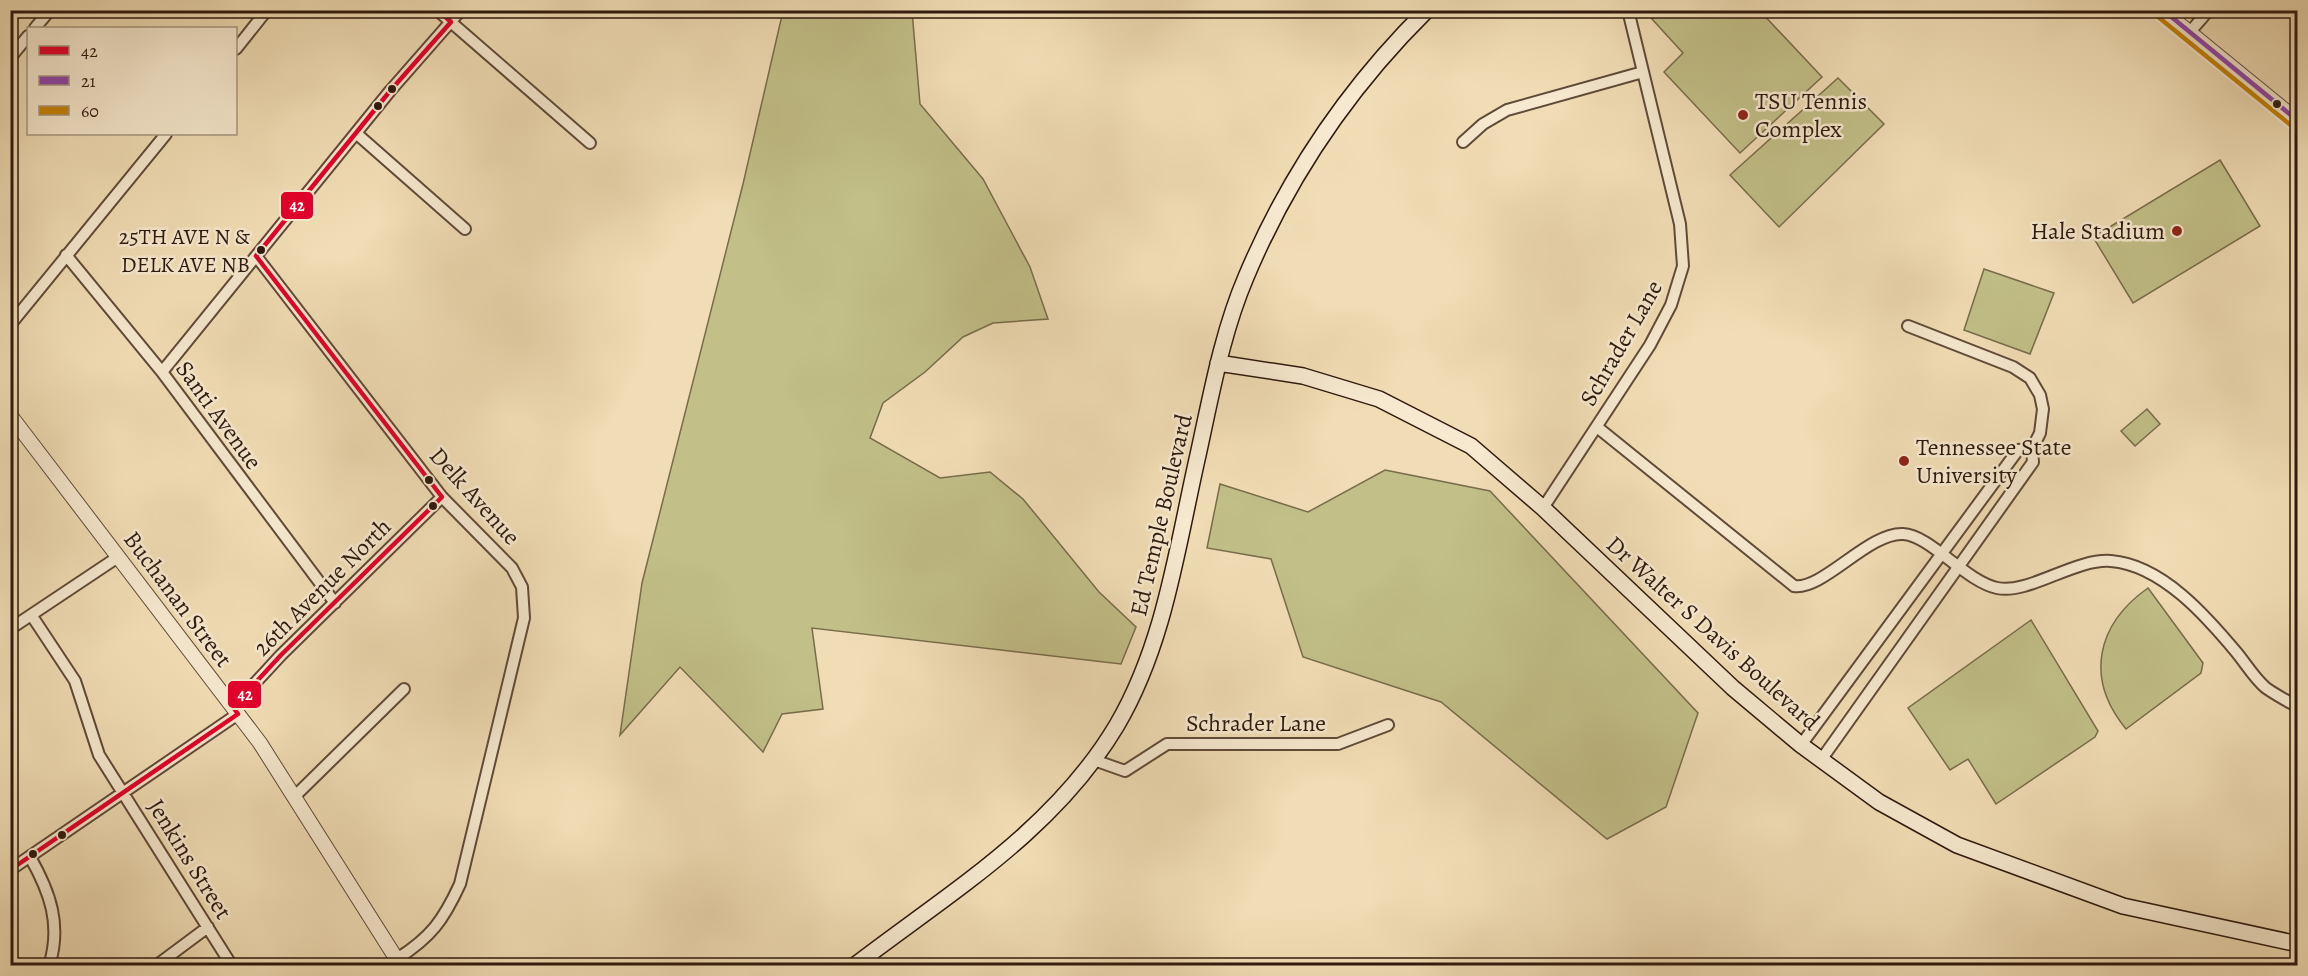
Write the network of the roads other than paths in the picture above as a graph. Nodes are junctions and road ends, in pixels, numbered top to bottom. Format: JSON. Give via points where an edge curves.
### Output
{"nodes":[{"id":1,"x":50,"y":10,"type":"edge"},
{"id":2,"x":267,"y":10,"type":"edge"},
{"id":3,"x":437,"y":10,"type":"edge"},
{"id":4,"x":461,"y":10,"type":"edge"},
{"id":5,"x":1427,"y":10,"type":"edge"},
{"id":6,"x":1628,"y":10,"type":"edge"},
{"id":7,"x":2162,"y":10,"type":"edge"},
{"id":8,"x":2209,"y":10,"type":"edge"},
{"id":9,"x":451,"y":22,"type":"junction"},
{"id":10,"x":36,"y":27,"type":"edge"},
{"id":11,"x":2189,"y":33,"type":"junction"},
{"id":12,"x":27,"y":37,"type":"edge"},
{"id":13,"x":237,"y":48,"type":"edge"},
{"id":14,"x":10,"y":58,"type":"edge"},
{"id":15,"x":1643,"y":72,"type":"junction"},
{"id":16,"x":2298,"y":121,"type":"edge"},
{"id":17,"x":357,"y":134,"type":"junction"},
{"id":18,"x":165,"y":135,"type":"edge"},
{"id":19,"x":1462,"y":142,"type":"dead end"},
{"id":20,"x":590,"y":143,"type":"dead end"},
{"id":21,"x":465,"y":228,"type":"dead end"},
{"id":22,"x":66,"y":255,"type":"junction"},
{"id":23,"x":256,"y":256,"type":"junction"},
{"id":24,"x":10,"y":325,"type":"edge"},
{"id":25,"x":1908,"y":326,"type":"dead end"},
{"id":26,"x":1218,"y":363,"type":"junction"},
{"id":27,"x":162,"y":372,"type":"junction"},
{"id":28,"x":10,"y":415,"type":"edge"},
{"id":29,"x":1597,"y":427,"type":"junction"},
{"id":30,"x":2032,"y":449,"type":"junction"},
{"id":31,"x":442,"y":497,"type":"junction"},
{"id":32,"x":1543,"y":508,"type":"junction"},
{"id":33,"x":1941,"y":556,"type":"junction"},
{"id":34,"x":118,"y":557,"type":"junction"},
{"id":35,"x":1958,"y":567,"type":"junction"},
{"id":36,"x":335,"y":603,"type":"junction"},
{"id":37,"x":32,"y":616,"type":"junction"},
{"id":38,"x":10,"y":629,"type":"edge"},
{"id":39,"x":404,"y":689,"type":"dead end"},
{"id":40,"x":2298,"y":707,"type":"edge"},
{"id":41,"x":235,"y":711,"type":"junction"},
{"id":42,"x":1388,"y":725,"type":"dead end"},
{"id":43,"x":1801,"y":745,"type":"junction"},
{"id":44,"x":1094,"y":760,"type":"junction"},
{"id":45,"x":1821,"y":760,"type":"junction"},
{"id":46,"x":123,"y":794,"type":"junction"},
{"id":47,"x":294,"y":797,"type":"junction"},
{"id":48,"x":30,"y":857,"type":"junction"},
{"id":49,"x":10,"y":870,"type":"edge"},
{"id":50,"x":208,"y":927,"type":"junction"},
{"id":51,"x":2298,"y":944,"type":"edge"},
{"id":52,"x":399,"y":962,"type":"edge"},
{"id":53,"x":157,"y":965,"type":"edge"},
{"id":54,"x":48,"y":966,"type":"edge"},
{"id":55,"x":232,"y":966,"type":"edge"},
{"id":56,"x":854,"y":966,"type":"edge"}],
"edges":[{"from":1,"to":10,"type":"street"},
{"from":2,"to":13,"type":"street"},
{"from":3,"to":9,"type":"street"},
{"from":4,"to":9,"type":"street"},
{"from":5,"to":26,"type":"main road","name":"Ed Temple Boulevard","via":[[1383,56],[1316,144],[1272,220],[1245,279]]},
{"from":6,"to":15,"type":"street","name":"Schrader Lane"},
{"from":7,"to":11,"type":"street"},
{"from":8,"to":11,"type":"street"},
{"from":9,"to":17,"type":"street"},
{"from":9,"to":20,"type":"street"},
{"from":11,"to":16,"type":"street"},
{"from":12,"to":14,"type":"street"},
{"from":15,"to":19,"type":"street","via":[[1507,110]]},
{"from":15,"to":29,"type":"street","name":"Schrader Lane","via":[[1680,224],[1683,266],[1676,296],[1666,316]]},
{"from":17,"to":21,"type":"street"},
{"from":17,"to":23,"type":"street"},
{"from":18,"to":22,"type":"street"},
{"from":22,"to":24,"type":"street"},
{"from":22,"to":27,"type":"street","name":"Santi Avenue"},
{"from":23,"to":27,"type":"street"},
{"from":23,"to":31,"type":"street","name":"Delk Avenue"},
{"from":25,"to":30,"type":"street","via":[[2013,367],[2030,378],[2040,395],[2043,419]]},
{"from":26,"to":32,"type":"main road","name":"Dr Walter S Davis Boulevard","via":[[1303,376],[1379,399],[1471,446]]},
{"from":26,"to":44,"type":"main road","name":"Ed Temple Boulevard","via":[[1163,615],[1148,661],[1118,724]]},
{"from":27,"to":36,"type":"street","name":"Santi Avenue"},
{"from":28,"to":34,"type":"street","name":"Buchanan Street"},
{"from":29,"to":32,"type":"street","name":"Schrader Lane"},
{"from":29,"to":33,"type":"street","via":[[1794,586],[1809,584],[1894,535],[1909,535]]},
{"from":30,"to":33,"type":"street","via":[[2018,450]]},
{"from":30,"to":35,"type":"street","via":[[2033,462]]},
{"from":31,"to":36,"type":"street","name":"26th Avenue North"},
{"from":31,"to":52,"type":"street","name":"Delk Avenue","via":[[512,568],[522,587],[524,618],[460,884],[445,917]]},
{"from":32,"to":43,"type":"main road","name":"Dr Walter S Davis Boulevard","via":[[1733,688]]},
{"from":33,"to":35,"type":"street"},
{"from":33,"to":43,"type":"street"},
{"from":34,"to":37,"type":"street"},
{"from":34,"to":41,"type":"street","name":"Buchanan Street"},
{"from":35,"to":40,"type":"street","via":[[1981,583],[2000,589],[2014,588],[2089,562],[2115,561],[2138,568],[2196,605],[2265,687]]},
{"from":35,"to":45,"type":"street"},
{"from":36,"to":41,"type":"street","name":"26th Avenue North","via":[[281,655]]},
{"from":37,"to":38,"type":"street"},
{"from":37,"to":46,"type":"street","name":"Jenkins Street","via":[[75,681],[99,755]]},
{"from":39,"to":47,"type":"street"},
{"from":41,"to":46,"type":"street","name":"26th Avenue North"},
{"from":41,"to":47,"type":"street","name":"Buchanan Street"},
{"from":42,"to":44,"type":"street","name":"Schrader Lane","via":[[1338,744],[1167,744],[1125,771]]},
{"from":43,"to":45,"type":"main road","name":"Dr Walter S Davis Boulevard"},
{"from":44,"to":56,"type":"main road","name":"Ed Temple Boulevard","via":[[1043,820],[1006,853]]},
{"from":45,"to":51,"type":"main road","name":"Dr Walter S Davis Boulevard","via":[[1879,802],[1957,845],[2123,906]]},
{"from":46,"to":48,"type":"street","name":"26th Avenue North"},
{"from":46,"to":50,"type":"street","name":"Jenkins Street"},
{"from":47,"to":52,"type":"street","name":"Buchanan Street"},
{"from":48,"to":49,"type":"street","name":"26th Avenue North"},
{"from":48,"to":54,"type":"street","via":[[52,904],[55,938]]},
{"from":50,"to":53,"type":"street"},
{"from":50,"to":55,"type":"street","name":"Jenkins Street"}]}
